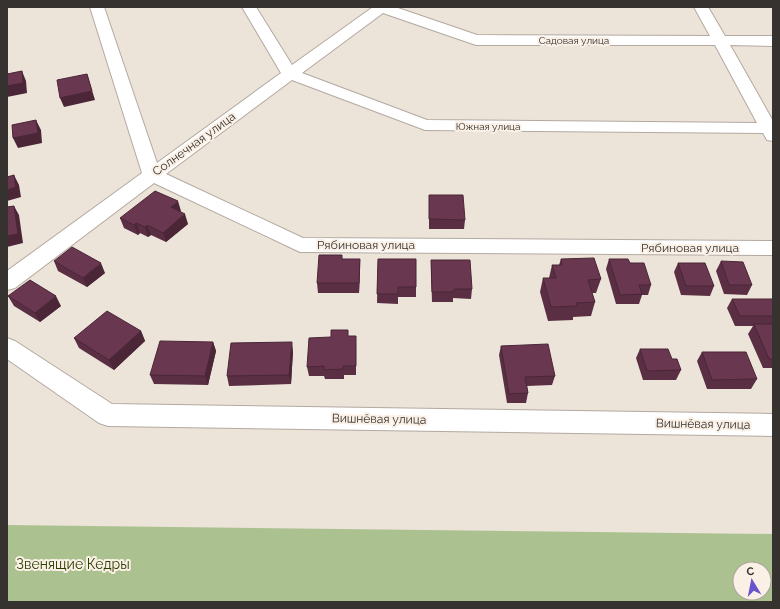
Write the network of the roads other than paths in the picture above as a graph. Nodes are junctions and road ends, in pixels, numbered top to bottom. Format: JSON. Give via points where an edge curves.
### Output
{"nodes":[{"id":1,"x":97,"y":7,"type":"edge"},
{"id":2,"x":249,"y":7,"type":"edge"},
{"id":3,"x":382,"y":7,"type":"edge"},
{"id":4,"x":701,"y":7,"type":"edge"},
{"id":5,"x":720,"y":40,"type":"junction"},
{"id":6,"x":773,"y":40,"type":"edge"},
{"id":7,"x":290,"y":74,"type":"junction"},
{"id":8,"x":771,"y":131,"type":"edge"},
{"id":9,"x":152,"y":175,"type":"junction"},
{"id":10,"x":773,"y":248,"type":"edge"},
{"id":11,"x":7,"y":282,"type":"edge"},
{"id":12,"x":7,"y":347,"type":"edge"},
{"id":13,"x":773,"y":425,"type":"edge"}],
"edges":[{"from":1,"to":9,"type":"street"},
{"from":2,"to":7,"type":"street"},
{"from":3,"to":5,"type":"street","name":"Садовая улица","via":[[476,40]]},
{"from":3,"to":7,"type":"street","name":"Солнечная улица"},
{"from":4,"to":5,"type":"street"},
{"from":5,"to":6,"type":"street","name":"Садовая улица"},
{"from":5,"to":8,"type":"street"},
{"from":7,"to":8,"type":"street","name":"Южная улица","via":[[425,125]]},
{"from":7,"to":9,"type":"street","name":"Солнечная улица"},
{"from":9,"to":10,"type":"street","name":"Рябиновая улица","via":[[300,245]]},
{"from":9,"to":11,"type":"street","name":"Солнечная улица"},
{"from":12,"to":13,"type":"street","name":"Вишнёвая улица","via":[[108,415]]}]}
